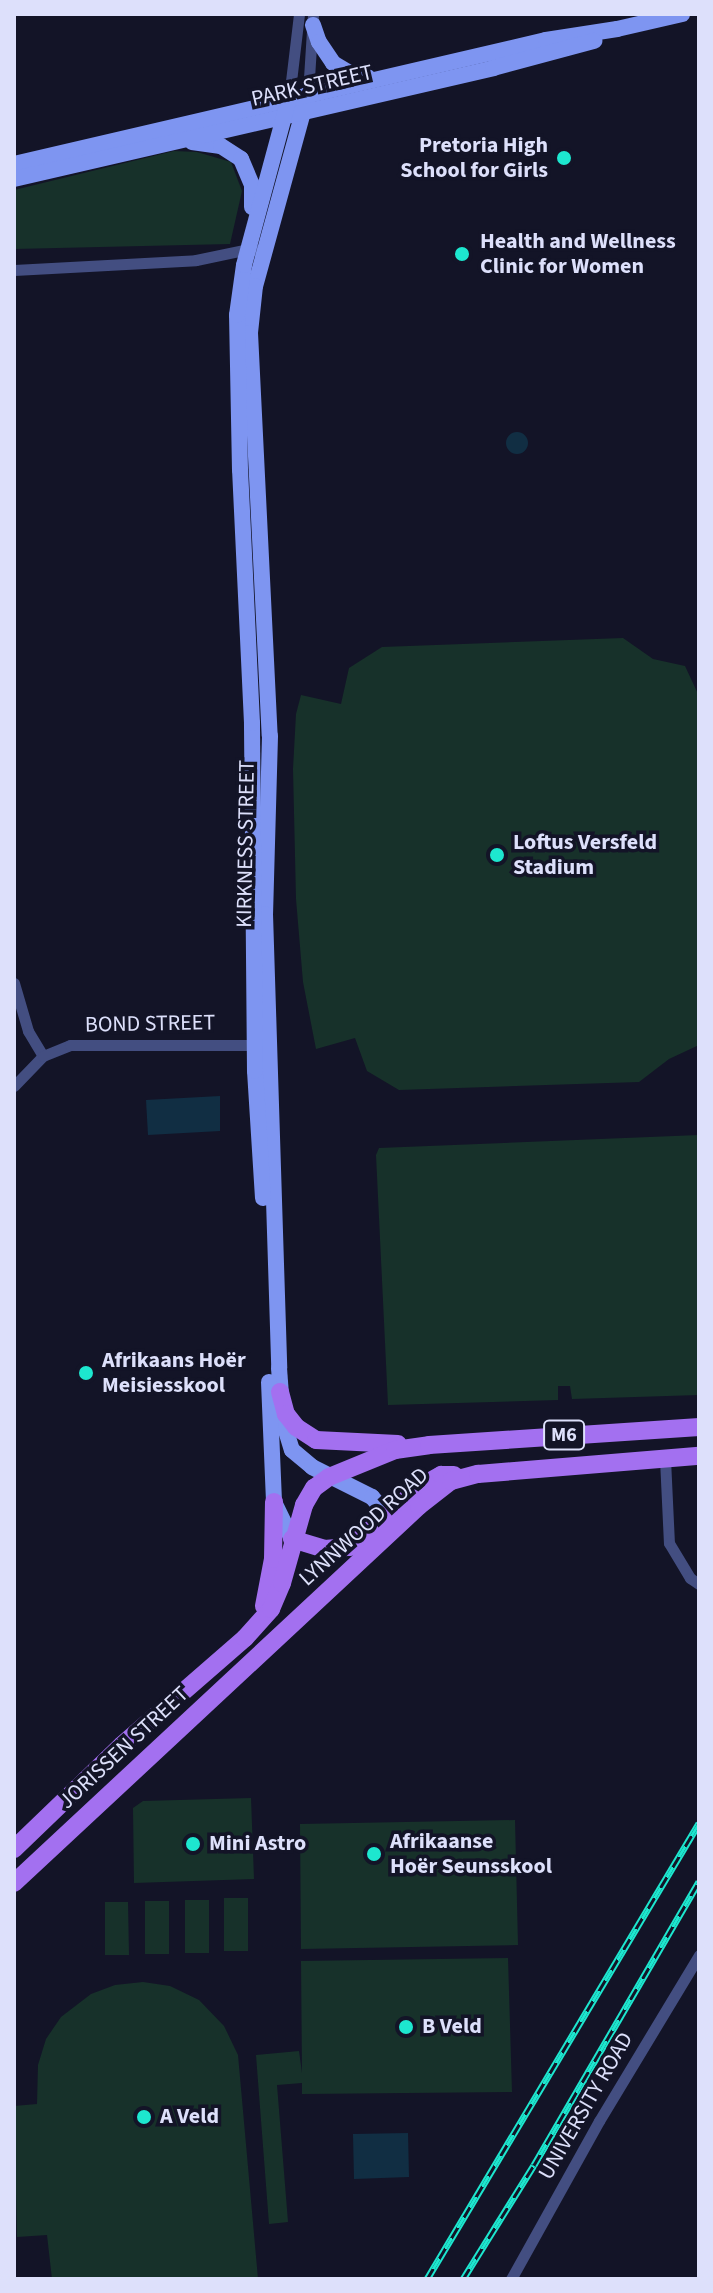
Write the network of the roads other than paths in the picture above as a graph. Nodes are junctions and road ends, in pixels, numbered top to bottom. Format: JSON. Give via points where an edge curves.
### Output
{"nodes":[{"id":1,"x":299,"y":14,"type":"edge"},
{"id":2,"x":682,"y":14,"type":"edge"},
{"id":3,"x":313,"y":19,"type":"edge"},
{"id":4,"x":617,"y":29,"type":"junction"},
{"id":5,"x":377,"y":79,"type":"junction"},
{"id":6,"x":308,"y":94,"type":"junction"},
{"id":7,"x":289,"y":98,"type":"junction"},
{"id":8,"x":304,"y":112,"type":"junction"},
{"id":9,"x":285,"y":115,"type":"junction"},
{"id":10,"x":157,"y":145,"type":"junction"},
{"id":11,"x":14,"y":164,"type":"edge"},
{"id":12,"x":14,"y":179,"type":"edge"},
{"id":13,"x":250,"y":241,"type":"junction"},
{"id":14,"x":266,"y":252,"type":"junction"},
{"id":15,"x":14,"y":270,"type":"edge"},
{"id":16,"x":251,"y":823,"type":"junction"},
{"id":17,"x":266,"y":863,"type":"junction"},
{"id":18,"x":251,"y":913,"type":"junction"},
{"id":19,"x":14,"y":983,"type":"edge"},
{"id":20,"x":267,"y":1022,"type":"junction"},
{"id":21,"x":254,"y":1042,"type":"junction"},
{"id":22,"x":268,"y":1054,"type":"junction"},
{"id":23,"x":43,"y":1056,"type":"junction"},
{"id":24,"x":14,"y":1086,"type":"edge"},
{"id":25,"x":280,"y":1392,"type":"junction"},
{"id":26,"x":699,"y":1427,"type":"edge"},
{"id":27,"x":429,"y":1445,"type":"junction"},
{"id":28,"x":699,"y":1456,"type":"edge"},
{"id":29,"x":665,"y":1459,"type":"junction"},
{"id":30,"x":329,"y":1477,"type":"junction"},
{"id":31,"x":274,"y":1502,"type":"junction"},
{"id":32,"x":392,"y":1521,"type":"junction"},
{"id":33,"x":292,"y":1539,"type":"junction"},
{"id":34,"x":699,"y":1584,"type":"edge"},
{"id":35,"x":260,"y":1620,"type":"junction"},
{"id":36,"x":245,"y":1638,"type":"joint"},
{"id":37,"x":267,"y":1649,"type":"joint"},
{"id":38,"x":122,"y":1745,"type":"junction"},
{"id":39,"x":141,"y":1765,"type":"junction"},
{"id":40,"x":14,"y":1849,"type":"edge"},
{"id":41,"x":14,"y":1883,"type":"edge"},
{"id":42,"x":699,"y":1955,"type":"edge"},
{"id":43,"x":511,"y":2279,"type":"edge"}],
"edges":[{"from":1,"to":7,"type":"street"},
{"from":2,"to":4,"type":"street","name":"PARK STREET"},
{"from":3,"to":5,"type":"street","via":[[319,42],[333,63],[353,75]]},
{"from":3,"to":6,"type":"street"},
{"from":4,"to":5,"type":"street","name":"PARK STREET"},
{"from":4,"to":8,"type":"street","name":"PARK STREET","via":[[596,40],[493,68]]},
{"from":5,"to":6,"type":"street","name":"PARK STREET"},
{"from":6,"to":7,"type":"street","name":"PARK STREET"},
{"from":6,"to":8,"type":"street","name":"KIRKNESS STREET"},
{"from":7,"to":9,"type":"street","name":"KIRKNESS STREET"},
{"from":7,"to":11,"type":"street","name":"PARK STREET"},
{"from":8,"to":9,"type":"street","name":"PARK STREET"},
{"from":8,"to":14,"type":"street","name":"KIRKNESS STREET"},
{"from":9,"to":10,"type":"street","name":"PARK STREET"},
{"from":9,"to":13,"type":"street","name":"KIRKNESS STREET"},
{"from":10,"to":12,"type":"street","name":"PARK STREET"},
{"from":10,"to":13,"type":"street","via":[[211,143],[241,159],[252,185]]},
{"from":13,"to":14,"type":"street"},
{"from":13,"to":15,"type":"street","via":[[196,260]]},
{"from":13,"to":16,"type":"street","name":"KIRKNESS STREET","via":[[238,298],[236,352],[252,723]]},
{"from":14,"to":17,"type":"street","name":"KIRKNESS STREET","via":[[255,286],[250,333],[270,736]]},
{"from":16,"to":17,"type":"street"},
{"from":16,"to":18,"type":"street","name":"KIRKNESS STREET"},
{"from":17,"to":18,"type":"street"},
{"from":17,"to":20,"type":"street","name":"KIRKNESS STREET"},
{"from":18,"to":21,"type":"street","name":"KIRKNESS STREET"},
{"from":19,"to":23,"type":"street","via":[[28,1031]]},
{"from":20,"to":21,"type":"street"},
{"from":20,"to":22,"type":"street","name":"KIRKNESS STREET"},
{"from":21,"to":22,"type":"street"},
{"from":21,"to":23,"type":"street","name":"BOND STREET","via":[[85,1044]]},
{"from":21,"to":31,"type":"street","name":"KIRKNESS STREET"},
{"from":22,"to":25,"type":"street","name":"KIRKNESS STREET"},
{"from":23,"to":24,"type":"street","name":"BOND STREET"},
{"from":25,"to":27,"type":"main road","via":[[286,1414],[316,1440]]},
{"from":25,"to":30,"type":"street","name":"KIRKNESS STREET","via":[[292,1450]]},
{"from":26,"to":27,"type":"main road","name":"LYNNWOOD ROAD","number":"M6"},
{"from":27,"to":30,"type":"main road","name":"LYNNWOOD ROAD","number":"M6","via":[[395,1450]]},
{"from":28,"to":29,"type":"main road","name":"LYNNWOOD ROAD","number":"M6"},
{"from":29,"to":32,"type":"main road","name":"LYNNWOOD ROAD","number":"M6","via":[[460,1476]]},
{"from":29,"to":34,"type":"street","via":[[669,1543]]},
{"from":30,"to":32,"type":"street","name":"KIRKNESS STREET","via":[[372,1497]]},
{"from":30,"to":33,"type":"main road","name":"LYNNWOOD ROAD","number":"M6","via":[[314,1488]]},
{"from":31,"to":33,"type":"street","name":"KIRKNESS STREET"},
{"from":31,"to":35,"type":"main road","via":[[273,1559]]},
{"from":32,"to":33,"type":"main road","via":[[350,1547],[325,1549]]},
{"from":32,"to":37,"type":"main road","name":"LYNNWOOD ROAD","number":"M6"},
{"from":33,"to":35,"type":"main road","name":"LYNNWOOD ROAD","number":"M6","via":[[279,1591]]},
{"from":35,"to":36,"type":"main road","name":"LYNNWOOD ROAD","number":"M6"},
{"from":36,"to":38,"type":"main road","name":"JORISSEN STREET","number":"M6"},
{"from":37,"to":39,"type":"main road","name":"JORISSEN STREET","number":"M6"},
{"from":38,"to":39,"type":"main road"},
{"from":38,"to":40,"type":"main road","name":"JORISSEN STREET","number":"M6"},
{"from":39,"to":41,"type":"main road","name":"JORISSEN STREET","number":"M6"},
{"from":42,"to":43,"type":"street","name":"UNIVERSITY ROAD"}]}
